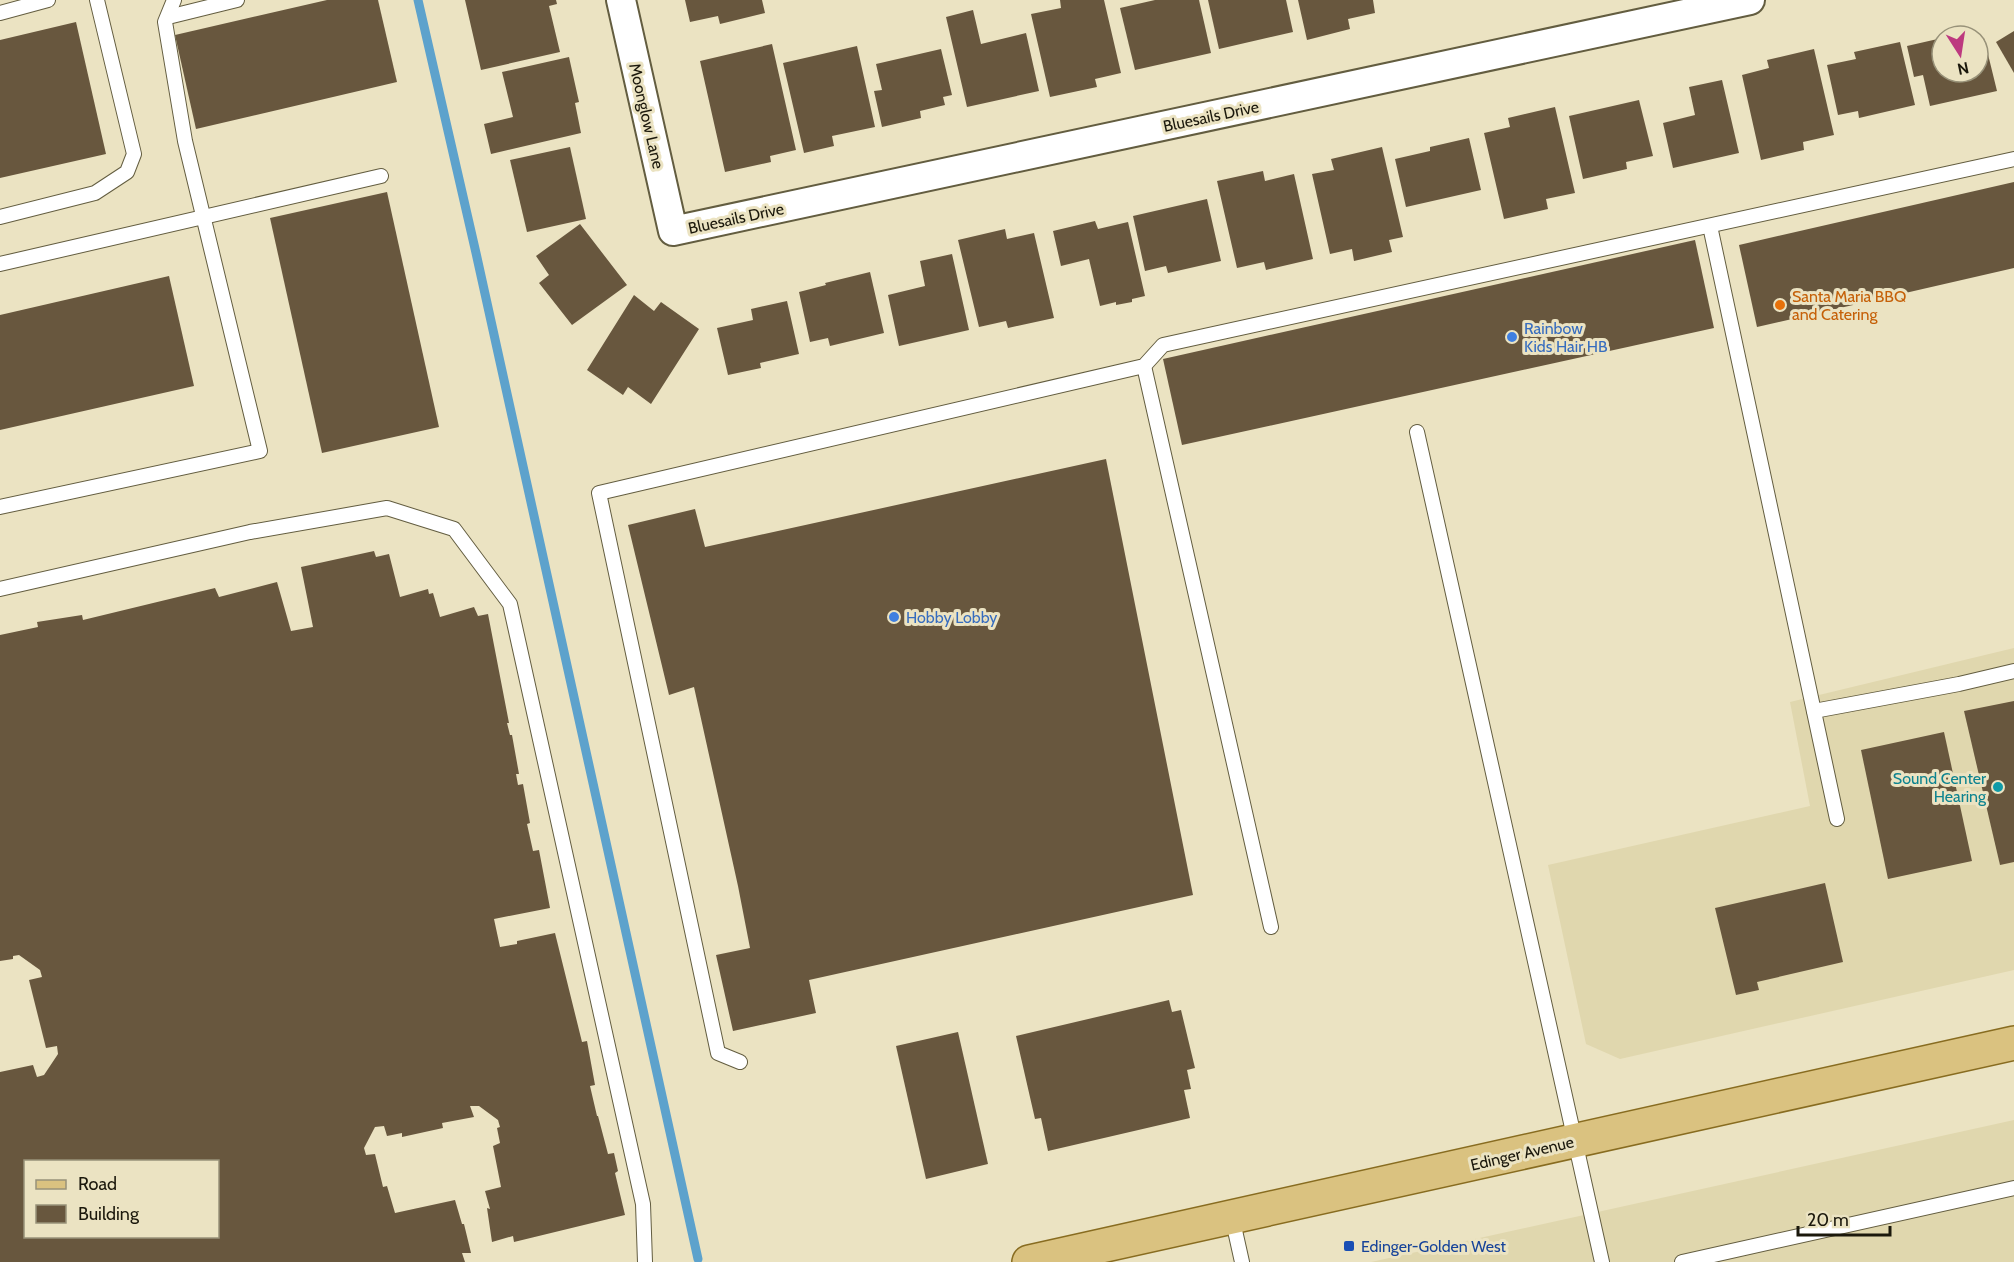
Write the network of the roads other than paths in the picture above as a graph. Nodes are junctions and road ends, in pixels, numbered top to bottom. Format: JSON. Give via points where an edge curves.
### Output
{"nodes":[{"id":1,"x":48,"y":0,"type":"edge"},
{"id":2,"x":97,"y":0,"type":"edge"},
{"id":3,"x":174,"y":0,"type":"edge"},
{"id":4,"x":237,"y":0,"type":"edge"},
{"id":5,"x":621,"y":0,"type":"edge"},
{"id":6,"x":1750,"y":0,"type":"edge"},
{"id":7,"x":0,"y":13,"type":"edge"},
{"id":8,"x":168,"y":17,"type":"junction"},
{"id":9,"x":2014,"y":159,"type":"edge"},
{"id":10,"x":381,"y":176,"type":"dead end"},
{"id":11,"x":203,"y":216,"type":"junction"},
{"id":12,"x":0,"y":217,"type":"edge"},
{"id":13,"x":1710,"y":226,"type":"junction"},
{"id":14,"x":673,"y":231,"type":"joint"},
{"id":15,"x":0,"y":264,"type":"edge"},
{"id":16,"x":1144,"y":366,"type":"junction"},
{"id":17,"x":1417,"y":432,"type":"dead end"},
{"id":18,"x":0,"y":507,"type":"edge"},
{"id":19,"x":0,"y":589,"type":"edge"},
{"id":20,"x":2014,"y":671,"type":"edge"},
{"id":21,"x":1814,"y":711,"type":"junction"},
{"id":22,"x":1837,"y":819,"type":"dead end"},
{"id":23,"x":1271,"y":927,"type":"dead end"},
{"id":24,"x":2014,"y":1043,"type":"edge"},
{"id":25,"x":740,"y":1062,"type":"dead end"},
{"id":26,"x":1575,"y":1141,"type":"junction"},
{"id":27,"x":2014,"y":1188,"type":"edge"},
{"id":28,"x":1232,"y":1217,"type":"junction"},
{"id":29,"x":645,"y":1262,"type":"edge"},
{"id":30,"x":1029,"y":1262,"type":"edge"},
{"id":31,"x":1242,"y":1262,"type":"edge"},
{"id":32,"x":1602,"y":1262,"type":"edge"},
{"id":33,"x":1682,"y":1262,"type":"edge"}],
"edges":[{"from":1,"to":7,"type":"lane"},
{"from":2,"to":12,"type":"lane","via":[[134,154],[127,172],[95,193]]},
{"from":3,"to":8,"type":"lane"},
{"from":4,"to":8,"type":"lane"},
{"from":5,"to":14,"type":"street","name":"Moonglow Lane"},
{"from":6,"to":14,"type":"street","name":"Bluesails Drive"},
{"from":8,"to":11,"type":"lane","via":[[165,22],[185,141]]},
{"from":9,"to":13,"type":"lane"},
{"from":10,"to":11,"type":"lane"},
{"from":11,"to":15,"type":"lane"},
{"from":11,"to":18,"type":"lane","via":[[260,451]]},
{"from":13,"to":16,"type":"lane","via":[[1163,345]]},
{"from":13,"to":21,"type":"lane"},
{"from":16,"to":23,"type":"lane"},
{"from":16,"to":25,"type":"lane","via":[[598,493],[718,1053]]},
{"from":17,"to":26,"type":"lane"},
{"from":19,"to":29,"type":"lane","via":[[250,532],[387,508],[454,529],[510,604],[643,1204]]},
{"from":20,"to":21,"type":"lane"},
{"from":21,"to":22,"type":"lane"},
{"from":24,"to":26,"type":"main road","name":"Edinger Avenue"},
{"from":26,"to":28,"type":"main road","name":"Edinger Avenue"},
{"from":26,"to":32,"type":"lane"},
{"from":27,"to":33,"type":"lane"},
{"from":28,"to":30,"type":"main road","name":"Edinger Avenue"},
{"from":28,"to":31,"type":"lane"}]}
